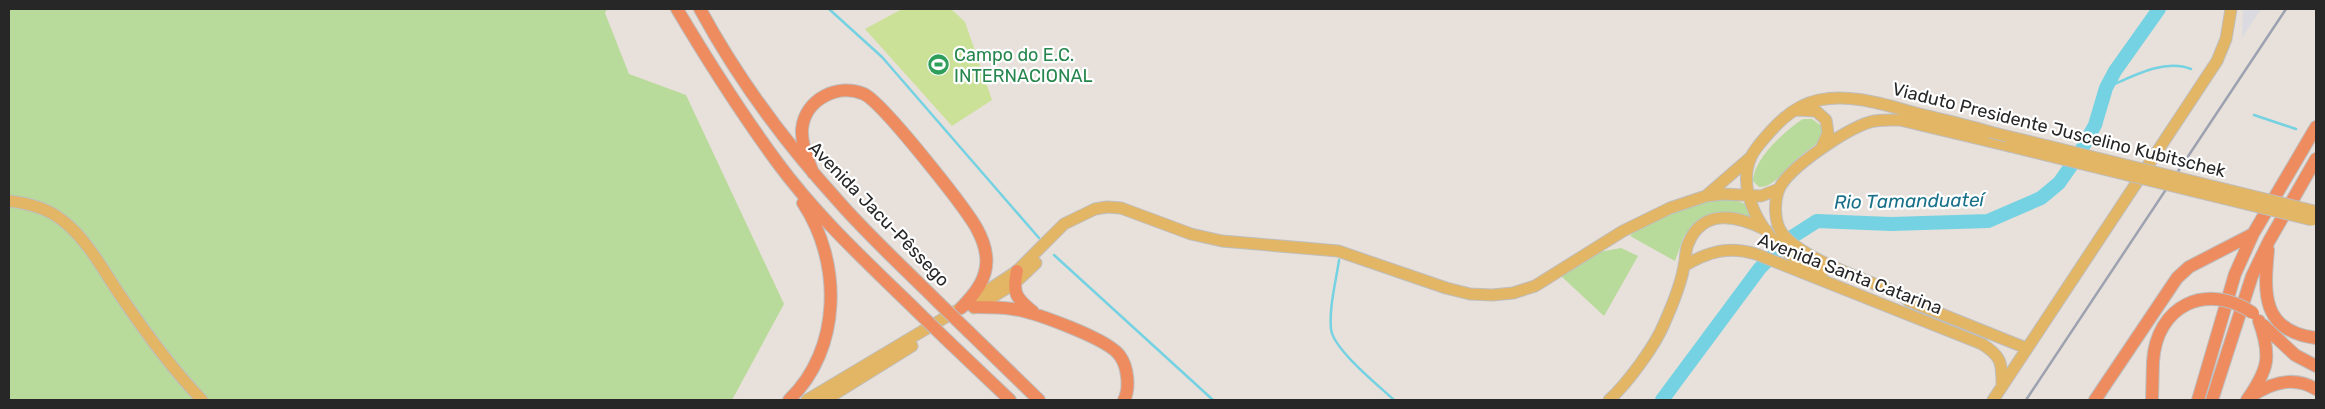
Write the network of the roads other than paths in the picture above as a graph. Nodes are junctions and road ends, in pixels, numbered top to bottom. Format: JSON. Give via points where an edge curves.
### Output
{"nodes":[{"id":1,"x":677,"y":9,"type":"edge"},
{"id":2,"x":700,"y":9,"type":"edge"},
{"id":3,"x":2231,"y":9,"type":"edge"},
{"id":4,"x":1796,"y":110,"type":"junction"},
{"id":5,"x":2316,"y":127,"type":"edge"},
{"id":6,"x":1820,"y":150,"type":"junction"},
{"id":7,"x":1751,"y":157,"type":"junction"},
{"id":8,"x":2316,"y":159,"type":"edge"},
{"id":9,"x":778,"y":163,"type":"junction"},
{"id":10,"x":814,"y":173,"type":"junction"},
{"id":11,"x":1779,"y":189,"type":"junction"},
{"id":12,"x":1706,"y":196,"type":"junction"},
{"id":13,"x":1747,"y":196,"type":"junction"},
{"id":14,"x":9,"y":201,"type":"edge"},
{"id":15,"x":2315,"y":216,"type":"edge"},
{"id":16,"x":1074,"y":221,"type":"junction"},
{"id":17,"x":1767,"y":231,"type":"junction"},
{"id":18,"x":2253,"y":234,"type":"junction"},
{"id":19,"x":1779,"y":238,"type":"junction"},
{"id":20,"x":2269,"y":241,"type":"junction"},
{"id":21,"x":1793,"y":257,"type":"junction"},
{"id":22,"x":1684,"y":266,"type":"junction"},
{"id":23,"x":1016,"y":271,"type":"junction"},
{"id":24,"x":1014,"y":284,"type":"junction"},
{"id":25,"x":974,"y":307,"type":"junction"},
{"id":26,"x":961,"y":308,"type":"junction"},
{"id":27,"x":1037,"y":316,"type":"junction"},
{"id":28,"x":2256,"y":317,"type":"junction"},
{"id":29,"x":2316,"y":338,"type":"edge"},
{"id":30,"x":2026,"y":348,"type":"junction"},
{"id":31,"x":2316,"y":366,"type":"edge"},
{"id":32,"x":2002,"y":384,"type":"junction"},
{"id":33,"x":2316,"y":389,"type":"edge"},
{"id":34,"x":202,"y":400,"type":"edge"},
{"id":35,"x":789,"y":400,"type":"edge"},
{"id":36,"x":807,"y":400,"type":"edge"},
{"id":37,"x":825,"y":400,"type":"edge"},
{"id":38,"x":1010,"y":400,"type":"edge"},
{"id":39,"x":1039,"y":400,"type":"edge"},
{"id":40,"x":1124,"y":400,"type":"edge"},
{"id":41,"x":1609,"y":400,"type":"edge"},
{"id":42,"x":1993,"y":400,"type":"edge"},
{"id":43,"x":2095,"y":400,"type":"edge"},
{"id":44,"x":2152,"y":400,"type":"edge"},
{"id":45,"x":2198,"y":400,"type":"edge"},
{"id":46,"x":2212,"y":400,"type":"edge"},
{"id":47,"x":2247,"y":400,"type":"edge"}],
"edges":[{"from":1,"to":9,"type":"highway"},
{"from":2,"to":10,"type":"highway","name":"Avenida Jacu-Pêssego","via":[[736,71]]},
{"from":3,"to":30,"type":"main road","via":[[2226,39],[2217,61]]},
{"from":4,"to":6,"type":"main road","via":[[1816,111],[1826,120],[1828,133]]},
{"from":4,"to":7,"type":"main road","via":[[1780,121]]},
{"from":4,"to":15,"type":"main road","name":"Viaduto Presidente Juscelino Kubitschek","bridge":true,"via":[[1819,100],[1846,98],[1870,102]]},
{"from":5,"to":18,"type":"highway"},
{"from":6,"to":11,"type":"main road"},
{"from":6,"to":15,"type":"main road","name":"Viaduto Presidente Juscelino Kubitschek","bridge":true,"via":[[1849,130],[1883,119],[1900,120]]},
{"from":7,"to":12,"type":"main road"},
{"from":7,"to":13,"type":"main road"},
{"from":8,"to":20,"type":"highway"},
{"from":9,"to":35,"type":"highway","via":[[815,221],[824,242],[831,285],[832,310],[827,331],[804,386]]},
{"from":9,"to":38,"type":"highway","bridge":true,"via":[[841,236]]},
{"from":10,"to":26,"type":"highway","via":[[802,140],[806,116],[812,106],[826,95],[843,90],[855,91],[876,102],[962,205],[984,243],[986,258],[981,282]]},
{"from":10,"to":39,"type":"highway","name":"Avenida Jacu-Pêssego","bridge":true,"via":[[840,204]]},
{"from":11,"to":13,"type":"main road","via":[[1765,195]]},
{"from":11,"to":19,"type":"main road","name":"Avenida Santa Catarina","via":[[1776,220]]},
{"from":12,"to":13,"type":"main road"},
{"from":12,"to":16,"type":"main road","via":[[1630,226],[1535,286],[1492,295],[1446,288],[1338,251],[1210,239],[1121,208],[1095,210]]},
{"from":13,"to":17,"type":"main road","name":"Avenida Santa Catarina"},
{"from":14,"to":34,"type":"main road","via":[[47,210],[82,239],[167,361]]},
{"from":16,"to":23,"type":"main road","via":[[1064,224]]},
{"from":16,"to":24,"type":"main road","via":[[1069,230]]},
{"from":17,"to":19,"type":"main road","name":"Avenida Santa Catarina"},
{"from":17,"to":22,"type":"main road","name":"Avenida Santa Catarina","via":[[1739,218],[1709,221],[1694,234]]},
{"from":18,"to":43,"type":"highway","via":[[2176,278]]},
{"from":18,"to":45,"type":"highway","via":[[2235,274]]},
{"from":19,"to":21,"type":"main road","name":"Avenida Santa Catarina"},
{"from":20,"to":29,"type":"highway","via":[[2265,283],[2271,312],[2288,329]]},
{"from":20,"to":46,"type":"highway","via":[[2252,276]]},
{"from":21,"to":22,"type":"main road","name":"Avenida Santa Catarina","via":[[1731,249],[1709,253]]},
{"from":21,"to":30,"type":"main road","name":"Avenida Santa Catarina","via":[[1885,296],[1909,301]]},
{"from":21,"to":32,"type":"main road","name":"Avenida Santa Catarina","via":[[1982,344],[1999,358]]},
{"from":22,"to":41,"type":"main road","via":[[1659,336]]},
{"from":23,"to":24,"type":"highway"},
{"from":23,"to":26,"type":"main road"},
{"from":24,"to":25,"type":"main road"},
{"from":24,"to":27,"type":"highway","via":[[1018,297]]},
{"from":25,"to":27,"type":"highway","via":[[1013,309]]},
{"from":25,"to":37,"type":"main road"},
{"from":26,"to":36,"type":"main road"},
{"from":27,"to":40,"type":"highway","via":[[1097,340],[1120,356],[1127,375]]},
{"from":28,"to":31,"type":"highway","via":[[2295,355]]},
{"from":28,"to":44,"type":"highway","bridge":true,"via":[[2241,305],[2221,299],[2200,300],[2175,312],[2165,322],[2156,341]]},
{"from":28,"to":47,"type":"highway","via":[[2266,342],[2267,361],[2261,379]]},
{"from":30,"to":32,"type":"main road"},
{"from":32,"to":42,"type":"main road"},
{"from":33,"to":47,"type":"highway","via":[[2304,383],[2277,382]]}]}
